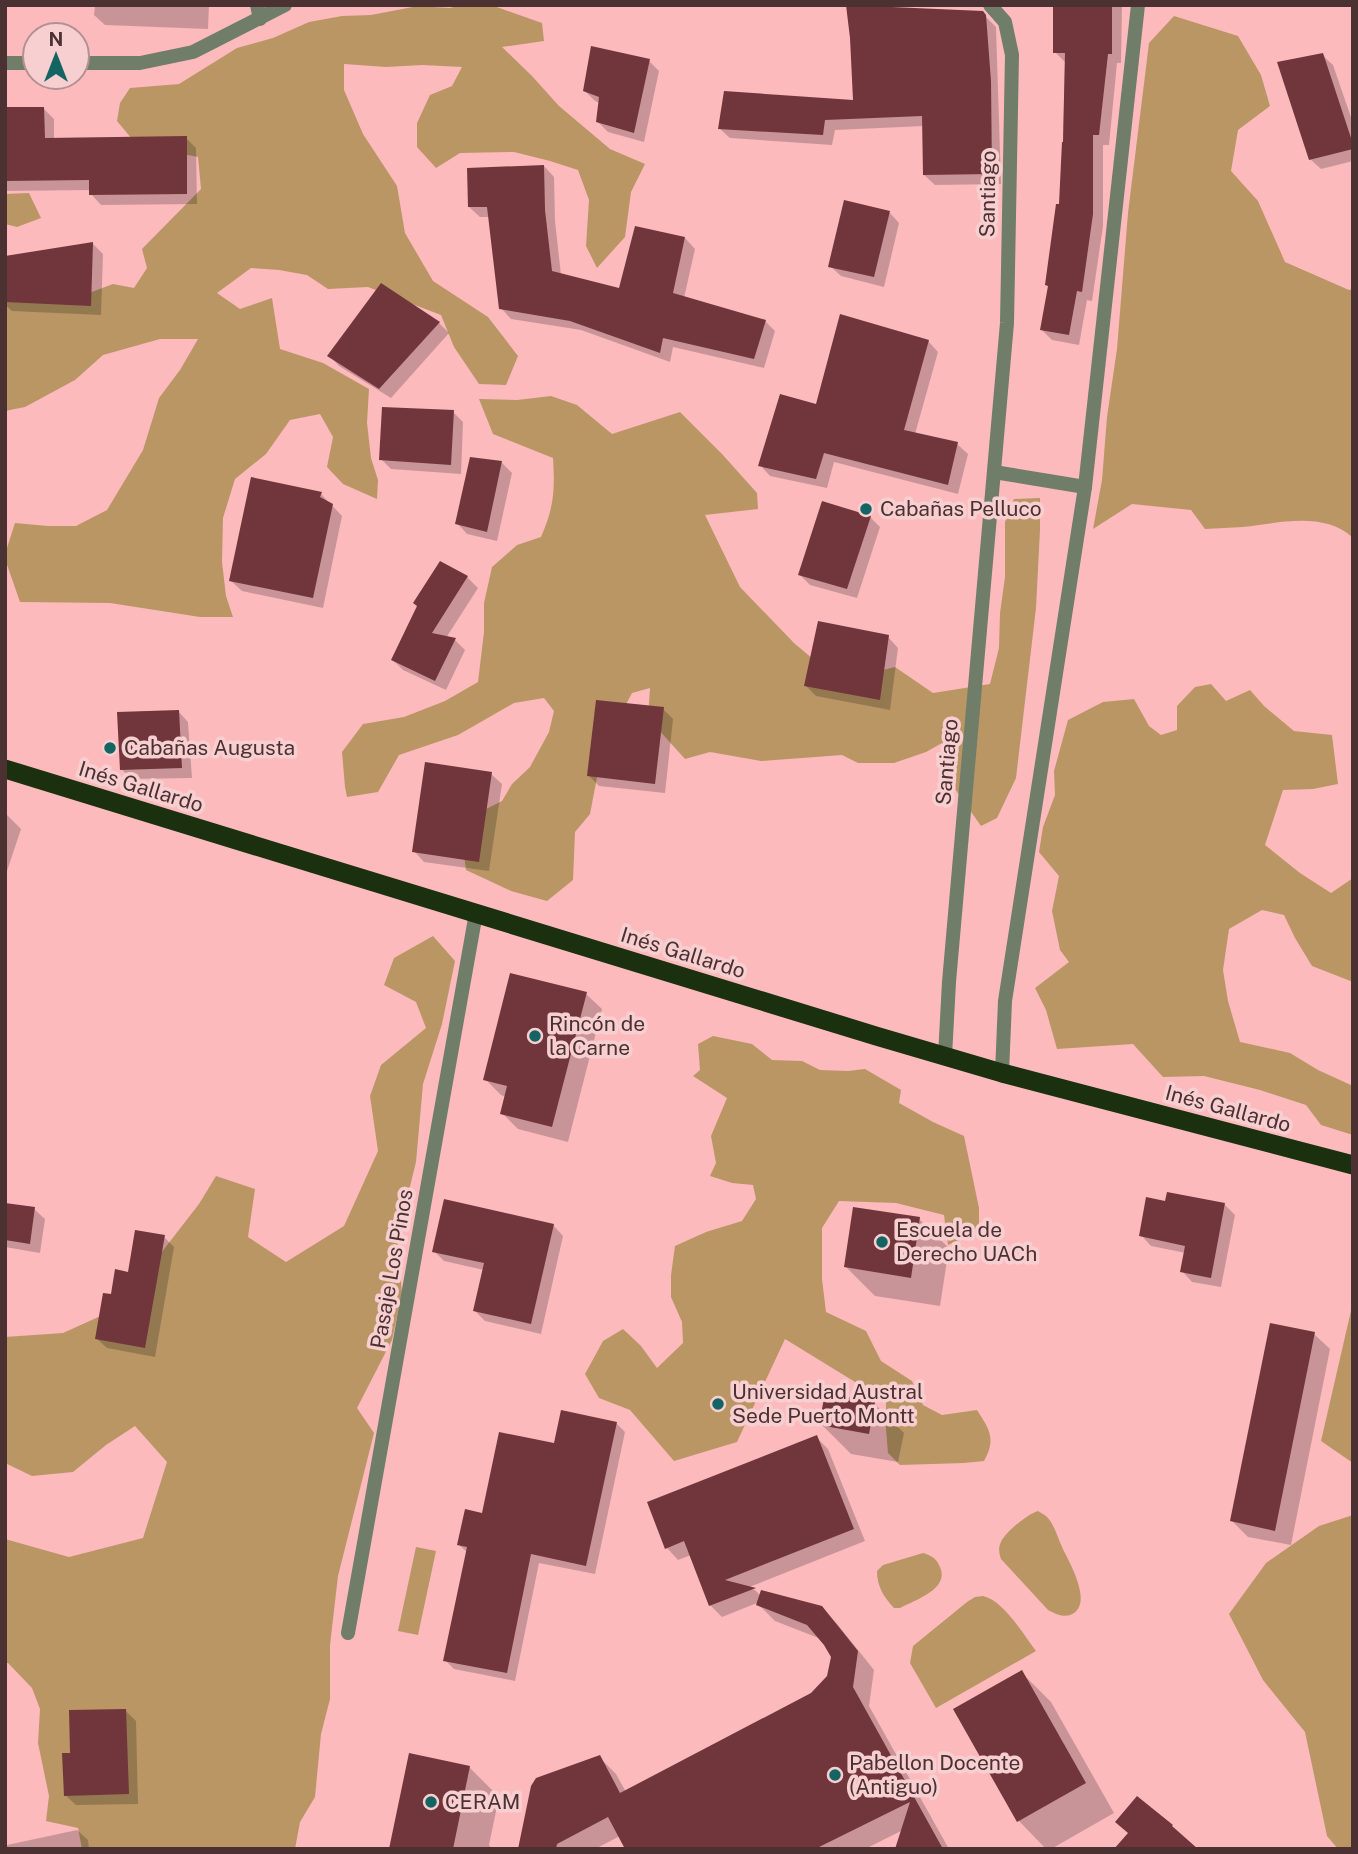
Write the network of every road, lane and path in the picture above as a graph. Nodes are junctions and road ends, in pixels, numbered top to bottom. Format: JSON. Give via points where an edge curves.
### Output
{"nodes":[{"id":1,"x":285,"y":5,"type":"edge"},
{"id":2,"x":990,"y":5,"type":"edge"},
{"id":3,"x":1138,"y":5,"type":"edge"},
{"id":4,"x":258,"y":12,"type":"edge"},
{"id":5,"x":91,"y":63,"type":"edge"},
{"id":6,"x":994,"y":472,"type":"junction"},
{"id":7,"x":1085,"y":487,"type":"junction"},
{"id":8,"x":5,"y":769,"type":"edge"},
{"id":9,"x":476,"y":913,"type":"junction"},
{"id":10,"x":945,"y":1056,"type":"junction"},
{"id":11,"x":1002,"y":1073,"type":"junction"},
{"id":12,"x":1353,"y":1166,"type":"edge"},
{"id":13,"x":348,"y":1633,"type":"dead end"}],
"edges":[{"from":1,"to":4,"type":"street"},
{"from":2,"to":6,"type":"street","name":"Santiago","via":[[1005,22],[1012,55],[1007,323]]},
{"from":3,"to":7,"type":"street"},
{"from":4,"to":5,"type":"street","via":[[193,52],[140,63]]},
{"from":6,"to":7,"type":"street"},
{"from":6,"to":10,"type":"street","name":"Santiago"},
{"from":7,"to":11,"type":"street","via":[[1006,1001]]},
{"from":8,"to":9,"type":"highway","name":"Inés Gallardo"},
{"from":9,"to":10,"type":"highway","name":"Inés Gallardo"},
{"from":9,"to":13,"type":"street","name":"Pasaje Los Pinos"},
{"from":10,"to":11,"type":"highway","name":"Inés Gallardo"},
{"from":11,"to":12,"type":"highway","name":"Inés Gallardo"}]}
